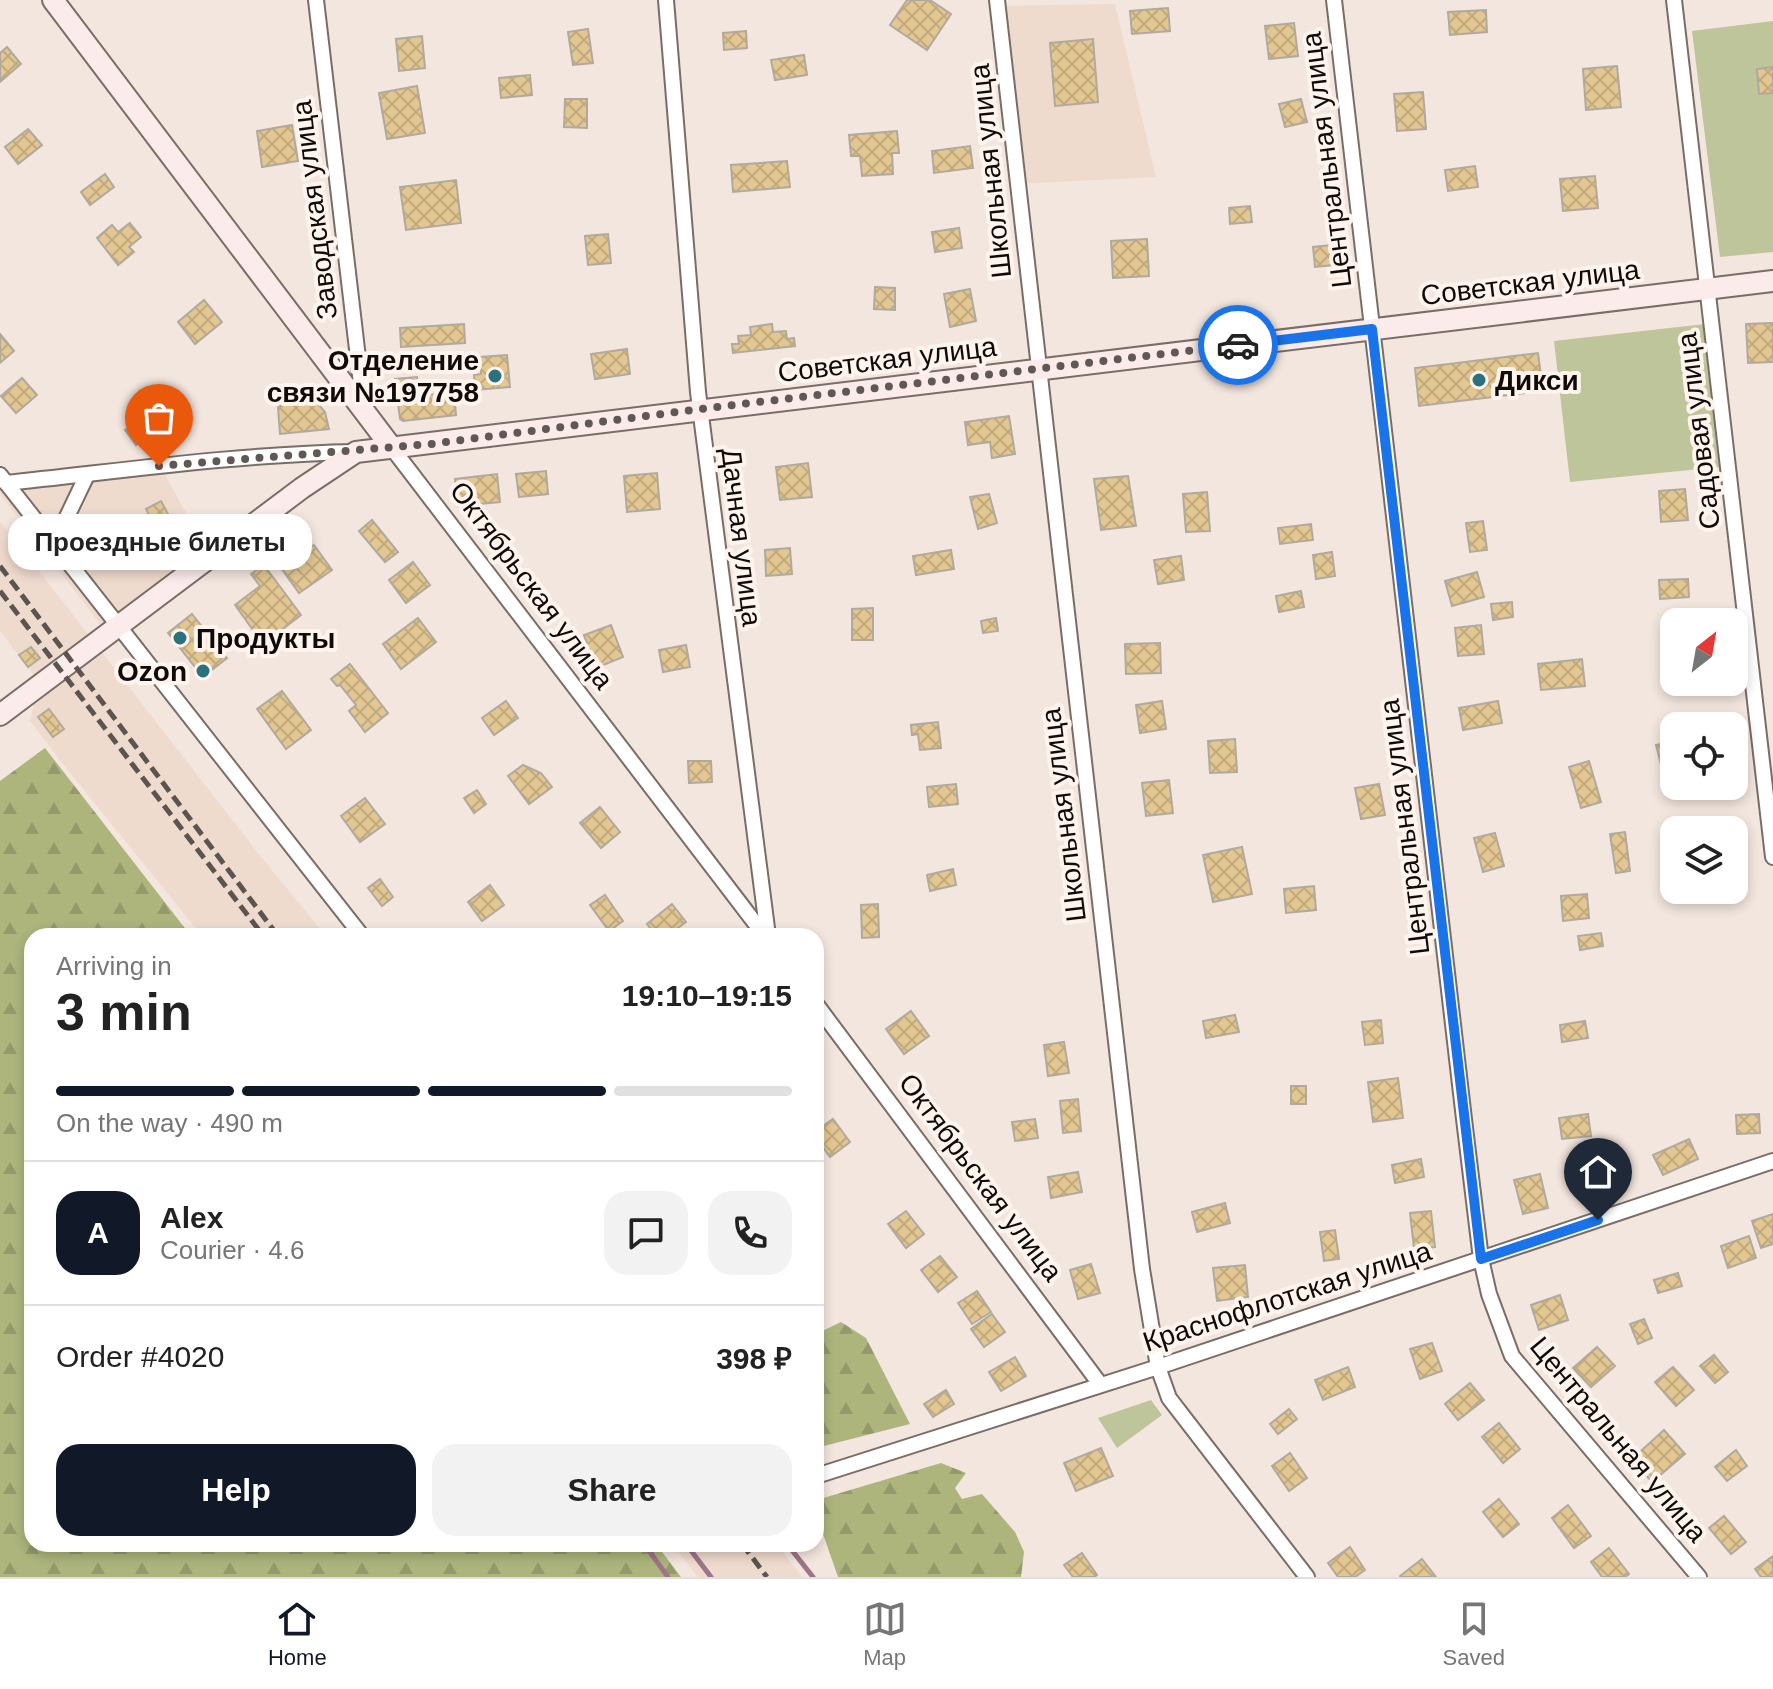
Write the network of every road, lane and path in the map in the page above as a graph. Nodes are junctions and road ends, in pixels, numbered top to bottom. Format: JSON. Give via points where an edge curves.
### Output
{"nodes":[{"id":1,"x":53,"y":0,"type":"edge"},
{"id":2,"x":316,"y":0,"type":"edge"},
{"id":3,"x":666,"y":0,"type":"edge"},
{"id":4,"x":997,"y":0,"type":"edge"},
{"id":5,"x":1334,"y":0,"type":"edge"},
{"id":6,"x":1674,"y":0,"type":"edge"},
{"id":7,"x":1773,"y":281,"type":"edge"},
{"id":8,"x":1708,"y":289,"type":"junction"},
{"id":9,"x":1372,"y":329,"type":"junction"},
{"id":10,"x":1038,"y":370,"type":"junction"},
{"id":11,"x":700,"y":409,"type":"junction"},
{"id":12,"x":365,"y":415,"type":"junction"},
{"id":13,"x":392,"y":448,"type":"junction"},
{"id":14,"x":356,"y":452,"type":"junction"},
{"id":15,"x":87,"y":475,"type":"junction"},
{"id":16,"x":3,"y":479,"type":"edge"},
{"id":17,"x":54,"y":544,"type":"junction"},
{"id":18,"x":118,"y":627,"type":"junction"},
{"id":19,"x":0,"y":715,"type":"edge"},
{"id":20,"x":1773,"y":857,"type":"edge"},
{"id":21,"x":356,"y":928,"type":"edge"},
{"id":22,"x":760,"y":928,"type":"edge"},
{"id":23,"x":765,"y":928,"type":"edge"},
{"id":24,"x":824,"y":1015,"type":"edge"},
{"id":25,"x":1773,"y":1161,"type":"edge"},
{"id":26,"x":1481,"y":1259,"type":"junction"},
{"id":27,"x":1158,"y":1367,"type":"junction"},
{"id":28,"x":1100,"y":1384,"type":"junction"},
{"id":29,"x":824,"y":1473,"type":"edge"},
{"id":30,"x":1307,"y":1577,"type":"edge"},
{"id":31,"x":1699,"y":1577,"type":"edge"}],
"edges":[{"from":1,"to":12,"type":"main road","name":"Октябрьская улица"},
{"from":2,"to":12,"type":"street","name":"Заводская улица"},
{"from":3,"to":11,"type":"street","name":"Дачная улица"},
{"from":4,"to":10,"type":"street","name":"Школьная улица"},
{"from":5,"to":9,"type":"street","name":"Центральная улица"},
{"from":6,"to":8,"type":"street","name":"Садовая улица"},
{"from":7,"to":8,"type":"main road","name":"Советская улица"},
{"from":8,"to":9,"type":"main road","name":"Советская улица"},
{"from":8,"to":20,"type":"street","name":"Садовая улица"},
{"from":9,"to":10,"type":"main road","name":"Советская улица"},
{"from":9,"to":26,"type":"street","name":"Центральная улица"},
{"from":10,"to":11,"type":"main road","name":"Советская улица"},
{"from":10,"to":27,"type":"street","name":"Школьная улица","via":[[1142,1269]]},
{"from":11,"to":13,"type":"main road","name":"Советская улица"},
{"from":11,"to":23,"type":"street","name":"Дачная улица"},
{"from":12,"to":13,"type":"main road","name":"Октябрьская улица"},
{"from":13,"to":14,"type":"main road","name":"Советская улица"},
{"from":13,"to":22,"type":"street","name":"Октябрьская улица"},
{"from":14,"to":15,"type":"street","name":"Советская улица"},
{"from":14,"to":18,"type":"main road"},
{"from":15,"to":16,"type":"street","name":"Советская улица"},
{"from":15,"to":17,"type":"street"},
{"from":16,"to":17,"type":"street"},
{"from":17,"to":18,"type":"street"},
{"from":18,"to":19,"type":"main road"},
{"from":18,"to":21,"type":"street"},
{"from":24,"to":28,"type":"street","name":"Октябрьская улица"},
{"from":25,"to":26,"type":"street","name":"Краснофлотская улица"},
{"from":26,"to":27,"type":"street","name":"Краснофлотская улица"},
{"from":26,"to":31,"type":"street","name":"Центральная улица","via":[[1512,1356]]},
{"from":27,"to":28,"type":"street","name":"Краснофлотская улица"},
{"from":27,"to":30,"type":"street","name":"Школьная улица","via":[[1169,1398]]},
{"from":28,"to":29,"type":"street","name":"Краснофлотская улица"}]}
